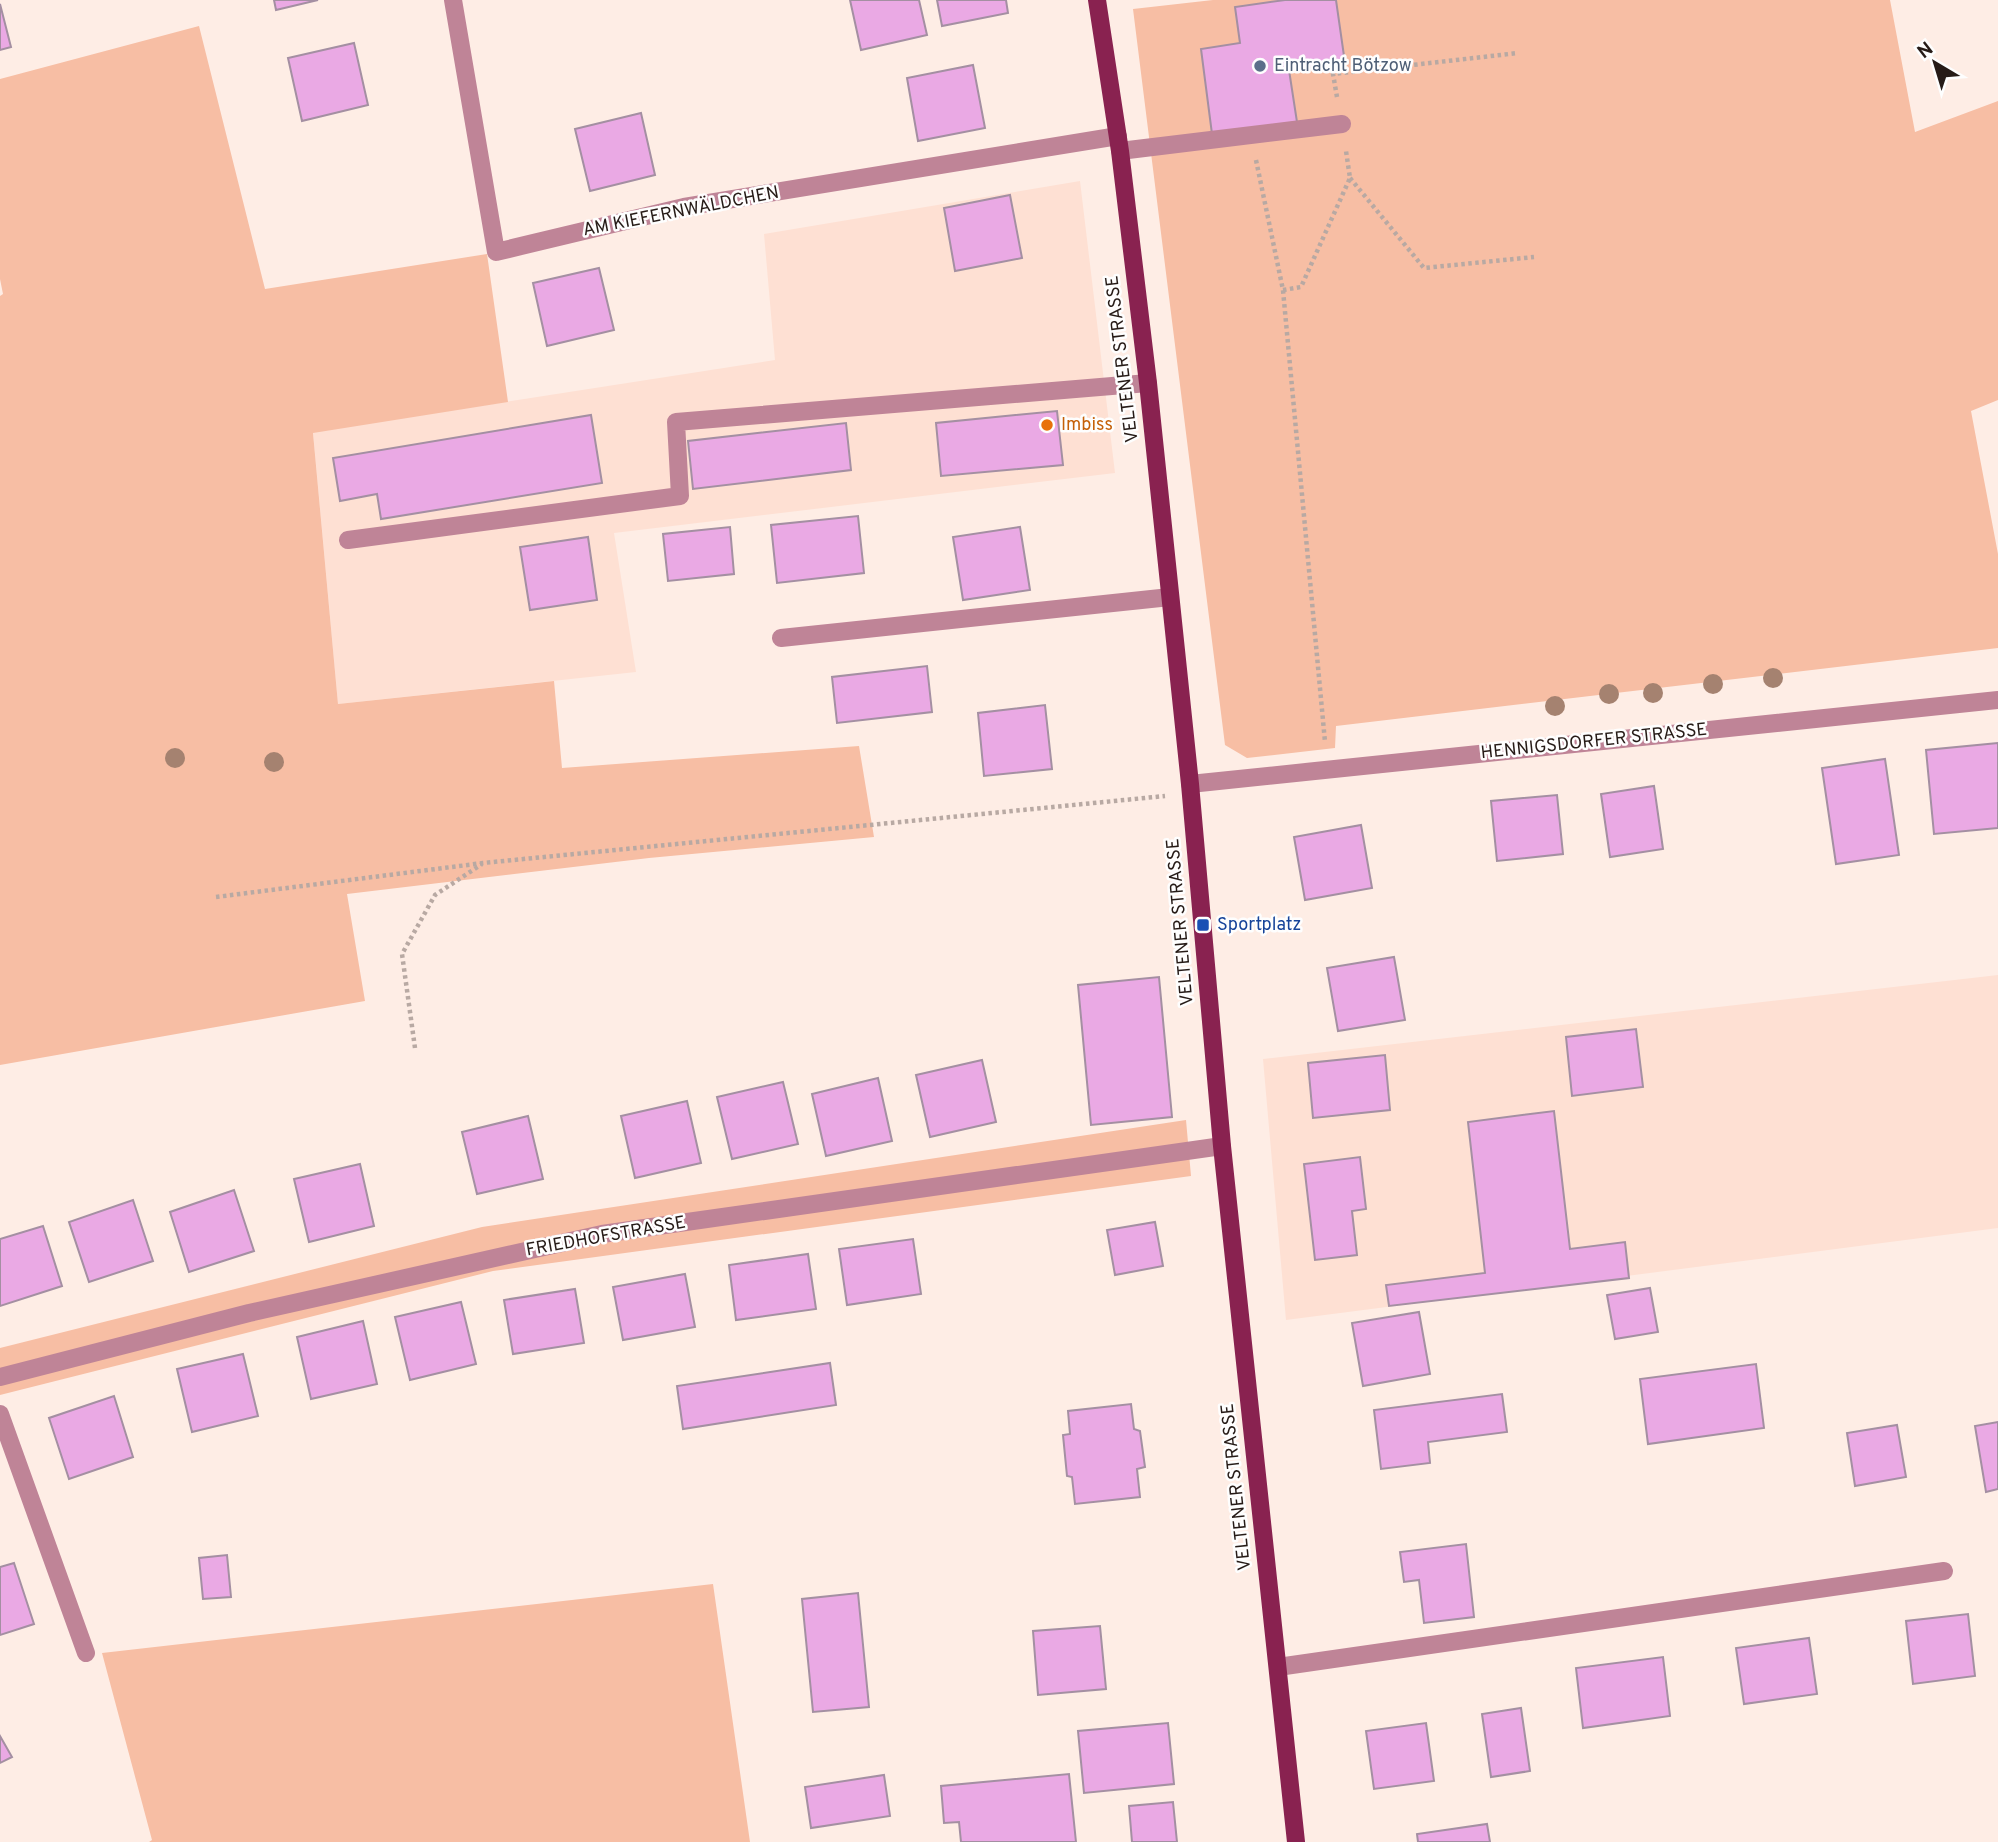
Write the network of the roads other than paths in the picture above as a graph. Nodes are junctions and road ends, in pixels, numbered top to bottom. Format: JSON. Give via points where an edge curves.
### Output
{"nodes":[{"id":1,"x":453,"y":0,"type":"edge"},
{"id":2,"x":1097,"y":0,"type":"edge"},
{"id":3,"x":1342,"y":124,"type":"road end"},
{"id":4,"x":1119,"y":144,"type":"junction"},
{"id":5,"x":1148,"y":383,"type":"junction"},
{"id":6,"x":348,"y":540,"type":"dead end"},
{"id":7,"x":1170,"y":597,"type":"junction"},
{"id":8,"x":781,"y":638,"type":"dead end"},
{"id":9,"x":1998,"y":700,"type":"edge"},
{"id":10,"x":1190,"y":789,"type":"junction"},
{"id":11,"x":1222,"y":1146,"type":"junction"},
{"id":12,"x":0,"y":1377,"type":"edge"},
{"id":13,"x":0,"y":1414,"type":"edge"},
{"id":14,"x":1944,"y":1571,"type":"dead end"},
{"id":15,"x":86,"y":1653,"type":"dead end"},
{"id":16,"x":1278,"y":1667,"type":"junction"},
{"id":17,"x":1296,"y":1842,"type":"edge"}],
"edges":[{"from":1,"to":4,"type":"street","name":"AM KIEFERNWÄLDCHEN","via":[[496,252],[684,207]]},
{"from":2,"to":4,"type":"main road","name":"VELTENER STRASSE"},
{"from":3,"to":4,"type":"street"},
{"from":4,"to":5,"type":"main road","name":"VELTENER STRASSE"},
{"from":5,"to":6,"type":"street","via":[[676,422],[680,496]]},
{"from":5,"to":7,"type":"main road","name":"VELTENER STRASSE"},
{"from":7,"to":8,"type":"street"},
{"from":7,"to":10,"type":"main road","name":"VELTENER STRASSE"},
{"from":9,"to":10,"type":"street","name":"HENNIGSDORFER STRASSE","via":[[1327,769]]},
{"from":10,"to":11,"type":"main road","name":"VELTENER STRASSE"},
{"from":11,"to":12,"type":"street","name":"FRIEDHOFSTRASSE","via":[[602,1234],[249,1313]]},
{"from":11,"to":16,"type":"main road","name":"VELTENER STRASSE"},
{"from":13,"to":15,"type":"street"},
{"from":14,"to":16,"type":"street"},
{"from":16,"to":17,"type":"main road","name":"VELTENER STRASSE"}]}
